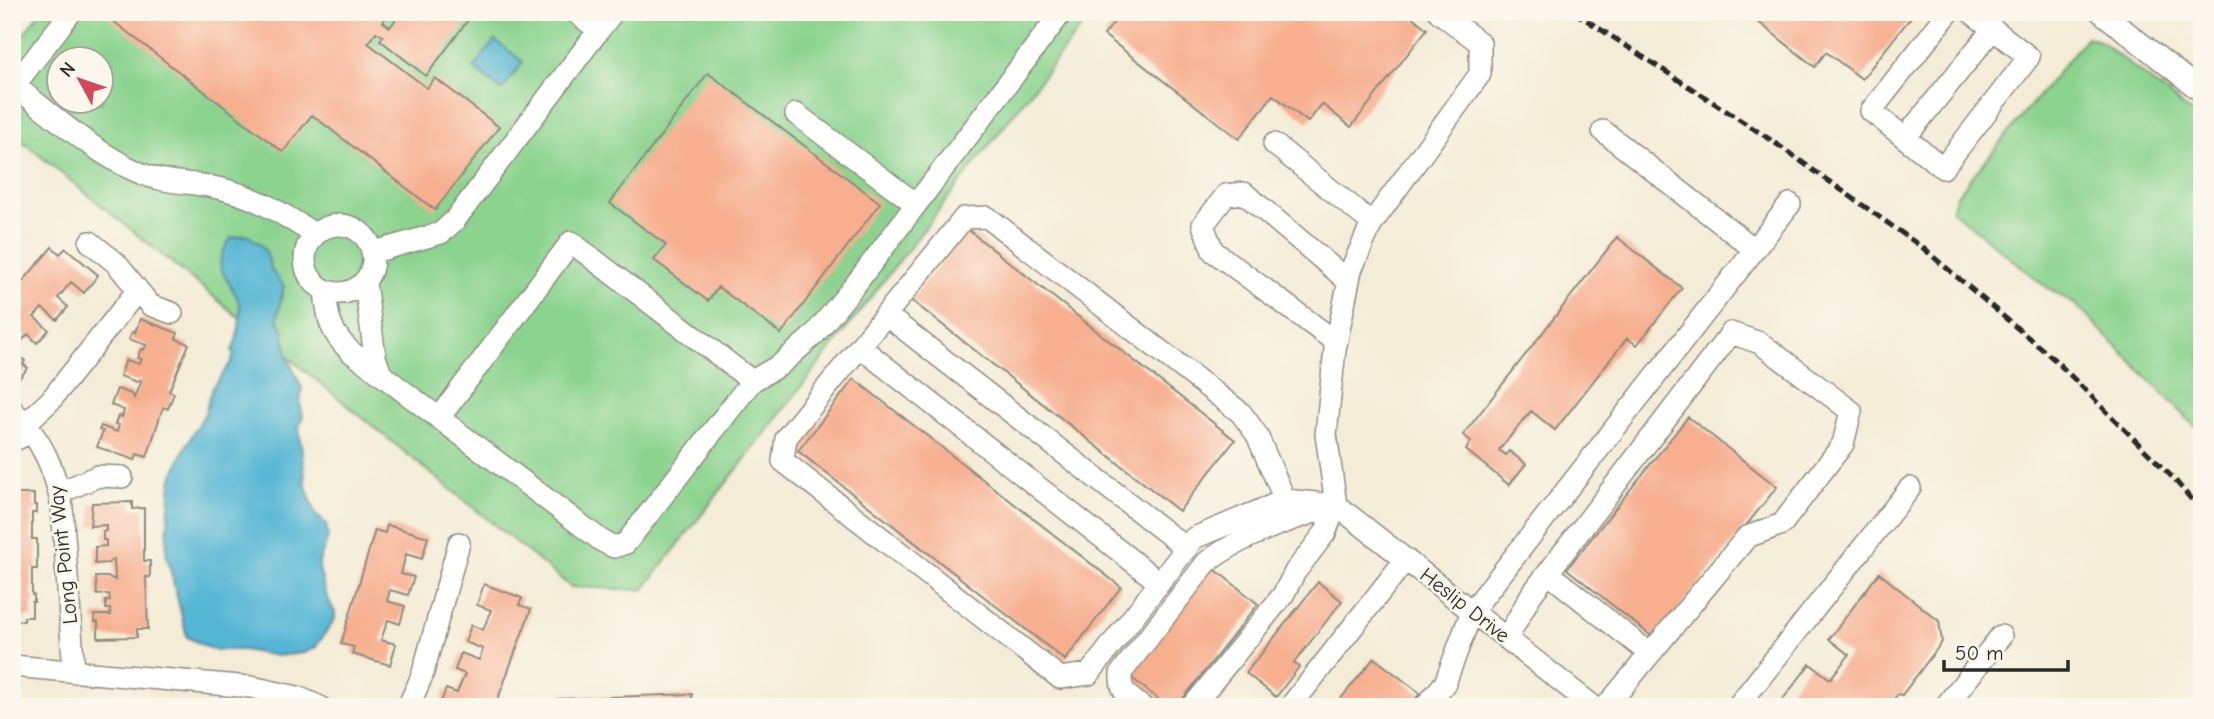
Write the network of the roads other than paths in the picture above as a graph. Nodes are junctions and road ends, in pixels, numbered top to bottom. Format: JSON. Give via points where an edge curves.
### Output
{"nodes":[{"id":1,"x":71,"y":12,"type":"edge"},
{"id":2,"x":575,"y":12,"type":"edge"},
{"id":3,"x":612,"y":12,"type":"edge"},
{"id":4,"x":1438,"y":12,"type":"edge"},
{"id":5,"x":1948,"y":12,"type":"edge"},
{"id":6,"x":1971,"y":12,"type":"edge"},
{"id":7,"x":2104,"y":13,"type":"edge"},
{"id":8,"x":1058,"y":14,"type":"edge"},
{"id":9,"x":1993,"y":29,"type":"junction"},
{"id":10,"x":599,"y":30,"type":"junction"},
{"id":11,"x":13,"y":85,"type":"edge"},
{"id":12,"x":2202,"y":92,"type":"edge"},
{"id":13,"x":796,"y":114,"type":"dead end"},
{"id":14,"x":1604,"y":131,"type":"dead end"},
{"id":15,"x":1905,"y":138,"type":"junction"},
{"id":16,"x":1274,"y":144,"type":"dead end"},
{"id":17,"x":916,"y":204,"type":"junction"},
{"id":18,"x":1790,"y":204,"type":"dead end"},
{"id":19,"x":1372,"y":223,"type":"junction"},
{"id":20,"x":314,"y":234,"type":"junction"},
{"id":21,"x":90,"y":242,"type":"dead end"},
{"id":22,"x":1755,"y":249,"type":"junction"},
{"id":23,"x":374,"y":252,"type":"junction"},
{"id":24,"x":1348,"y":281,"type":"junction"},
{"id":25,"x":365,"y":282,"type":"junction"},
{"id":26,"x":325,"y":290,"type":"junction"},
{"id":27,"x":137,"y":291,"type":"junction"},
{"id":28,"x":172,"y":313,"type":"dead end"},
{"id":29,"x":886,"y":315,"type":"junction"},
{"id":30,"x":1336,"y":342,"type":"junction"},
{"id":31,"x":860,"y":347,"type":"junction"},
{"id":32,"x":381,"y":374,"type":"junction"},
{"id":33,"x":752,"y":381,"type":"junction"},
{"id":34,"x":439,"y":418,"type":"junction"},
{"id":35,"x":24,"y":421,"type":"edge"},
{"id":36,"x":12,"y":442,"type":"edge"},
{"id":37,"x":122,"y":477,"type":"dead end"},
{"id":38,"x":1910,"y":488,"type":"dead end"},
{"id":39,"x":59,"y":493,"type":"junction"},
{"id":40,"x":1285,"y":500,"type":"junction"},
{"id":41,"x":1336,"y":505,"type":"junction"},
{"id":42,"x":459,"y":543,"type":"dead end"},
{"id":43,"x":1186,"y":548,"type":"junction"},
{"id":44,"x":1406,"y":559,"type":"junction"},
{"id":45,"x":1548,"y":573,"type":"junction"},
{"id":46,"x":1160,"y":583,"type":"junction"},
{"id":47,"x":1472,"y":611,"type":"junction"},
{"id":48,"x":2001,"y":636,"type":"dead end"},
{"id":49,"x":1507,"y":638,"type":"junction"},
{"id":50,"x":1650,"y":654,"type":"junction"},
{"id":51,"x":12,"y":666,"type":"edge"},
{"id":52,"x":74,"y":672,"type":"junction"},
{"id":53,"x":320,"y":707,"type":"edge"},
{"id":54,"x":408,"y":707,"type":"edge"},
{"id":55,"x":1142,"y":707,"type":"edge"},
{"id":56,"x":1192,"y":707,"type":"edge"},
{"id":57,"x":1290,"y":707,"type":"edge"},
{"id":58,"x":1425,"y":707,"type":"edge"},
{"id":59,"x":1594,"y":707,"type":"edge"},
{"id":60,"x":1606,"y":707,"type":"edge"},
{"id":61,"x":1737,"y":707,"type":"edge"},
{"id":62,"x":1945,"y":707,"type":"edge"}],
"edges":[{"from":1,"to":11,"type":"street"},
{"from":2,"to":10,"type":"street"},
{"from":3,"to":10,"type":"street"},
{"from":4,"to":19,"type":"street","via":[[1480,43],[1480,74]]},
{"from":5,"to":15,"type":"street","via":[[1871,111]]},
{"from":6,"to":9,"type":"street"},
{"from":7,"to":12,"type":"street"},
{"from":8,"to":17,"type":"street"},
{"from":9,"to":15,"type":"street"},
{"from":9,"to":15,"type":"street","via":[[2029,57],[1943,168]]},
{"from":10,"to":23,"type":"street","via":[[455,220],[440,233]]},
{"from":11,"to":20,"type":"street","via":[[107,156],[142,174],[242,194]]},
{"from":13,"to":17,"type":"street"},
{"from":14,"to":22,"type":"street"},
{"from":16,"to":19,"type":"street"},
{"from":17,"to":33,"type":"street","via":[[814,335],[780,365]]},
{"from":18,"to":22,"type":"street"},
{"from":19,"to":24,"type":"street"},
{"from":20,"to":23,"type":"street","via":[[331,225],[349,225],[366,235]]},
{"from":20,"to":26,"type":"street","via":[[304,258],[314,283]]},
{"from":21,"to":27,"type":"street","via":[[116,263]]},
{"from":22,"to":47,"type":"street"},
{"from":23,"to":25,"type":"street","via":[[373,268]]},
{"from":24,"to":30,"type":"street"},
{"from":24,"to":30,"type":"street","via":[[1244,193],[1226,195],[1203,225],[1213,251]]},
{"from":25,"to":26,"type":"street","via":[[354,291],[339,294]]},
{"from":25,"to":32,"type":"street"},
{"from":26,"to":32,"type":"street","via":[[336,338]]},
{"from":27,"to":28,"type":"street","via":[[150,305]]},
{"from":27,"to":35,"type":"street","via":[[50,401]]},
{"from":29,"to":31,"type":"street"},
{"from":29,"to":40,"type":"street","via":[[964,218],[987,217],[1241,413],[1257,435]]},
{"from":29,"to":43,"type":"street"},
{"from":30,"to":41,"type":"street","via":[[1326,434]]},
{"from":31,"to":46,"type":"street"},
{"from":31,"to":46,"type":"street","via":[[786,438],[783,461],[1060,678],[1089,674]]},
{"from":32,"to":34,"type":"street"},
{"from":33,"to":34,"type":"street","via":[[626,543],[614,547]]},
{"from":33,"to":34,"type":"street","via":[[571,242]]},
{"from":35,"to":36,"type":"street"},
{"from":35,"to":39,"type":"street","name":"Long Point Way","via":[[48,460]]},
{"from":37,"to":39,"type":"street","via":[[98,476]]},
{"from":38,"to":61,"type":"street"},
{"from":39,"to":52,"type":"street","name":"Long Point Way"},
{"from":40,"to":41,"type":"street"},
{"from":40,"to":43,"type":"street","via":[[1194,538]]},
{"from":41,"to":44,"type":"street","name":"Heslip Drive"},
{"from":41,"to":55,"type":"street","via":[[1281,523],[1207,562],[1121,673],[1125,694]]},
{"from":41,"to":56,"type":"street","via":[[1325,533],[1283,595]]},
{"from":42,"to":54,"type":"street","via":[[422,676]]},
{"from":43,"to":46,"type":"street"},
{"from":44,"to":47,"type":"street","name":"Heslip Drive"},
{"from":44,"to":57,"type":"street"},
{"from":45,"to":49,"type":"street"},
{"from":45,"to":50,"type":"street"},
{"from":45,"to":50,"type":"street","via":[[1731,333],[1760,343],[1851,411],[1843,444],[1782,524],[1747,537]]},
{"from":47,"to":49,"type":"street","name":"Heslip Drive"},
{"from":47,"to":58,"type":"street","via":[[1445,683]]},
{"from":48,"to":62,"type":"street"},
{"from":49,"to":59,"type":"street","name":"Heslip Drive"},
{"from":50,"to":60,"type":"street"},
{"from":51,"to":52,"type":"street"},
{"from":52,"to":53,"type":"street","via":[[251,687]]}]}
